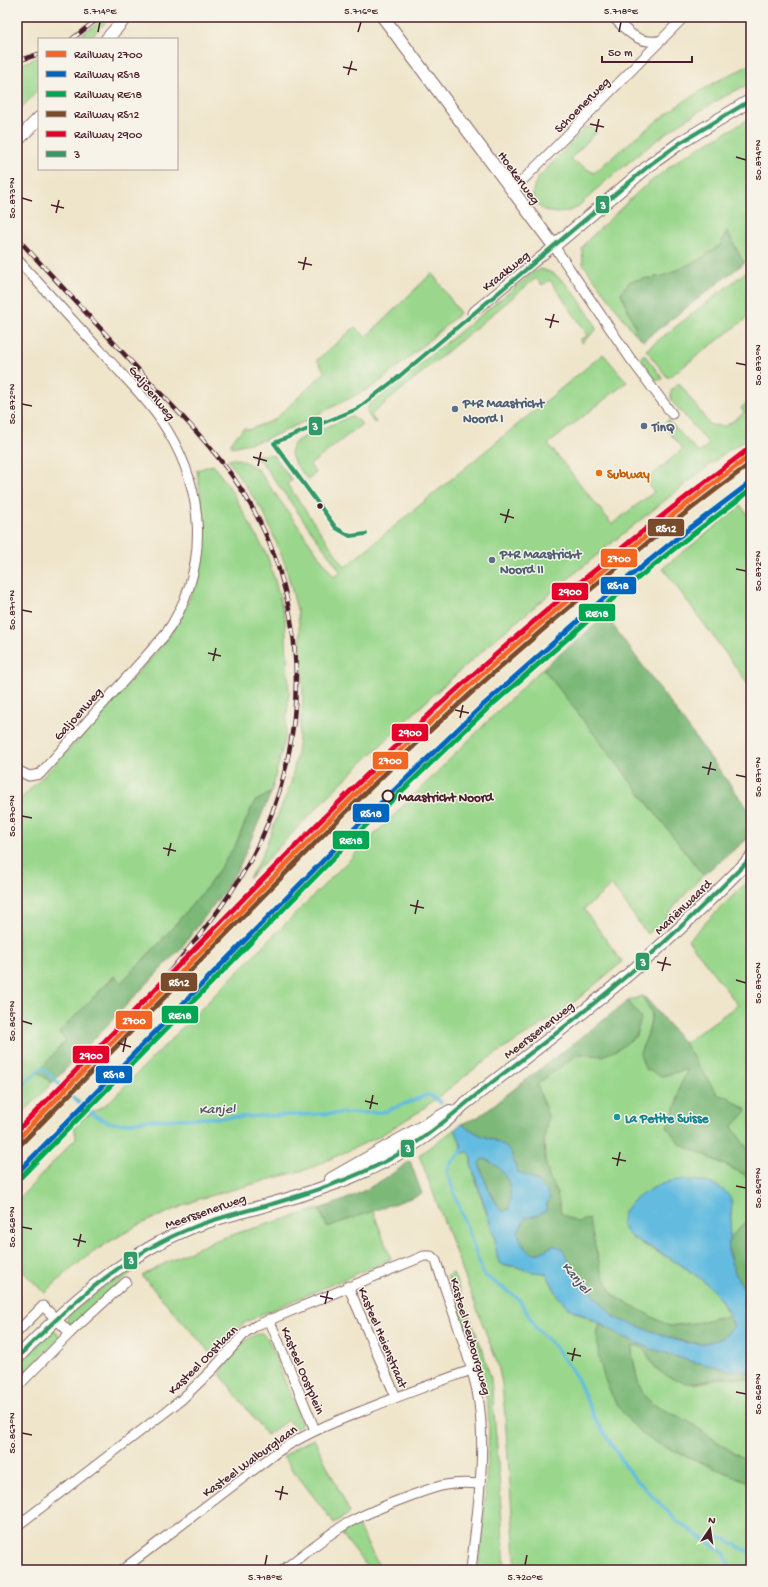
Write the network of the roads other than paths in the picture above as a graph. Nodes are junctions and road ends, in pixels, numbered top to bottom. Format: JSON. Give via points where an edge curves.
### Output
{"nodes":[{"id":1,"x":383,"y":17,"type":"edge"},
{"id":2,"x":613,"y":17,"type":"edge"},
{"id":3,"x":684,"y":17,"type":"edge"},
{"id":4,"x":122,"y":18,"type":"edge"},
{"id":5,"x":108,"y":38,"type":"edge"},
{"id":6,"x":662,"y":40,"type":"junction"},
{"id":7,"x":751,"y":100,"type":"edge"},
{"id":8,"x":38,"y":119,"type":"edge"},
{"id":9,"x":17,"y":141,"type":"edge"},
{"id":10,"x":512,"y":191,"type":"junction"},
{"id":11,"x":554,"y":246,"type":"junction"},
{"id":12,"x":17,"y":259,"type":"edge"},
{"id":13,"x":472,"y":313,"type":"dead end"},
{"id":14,"x":672,"y":414,"type":"dead end"},
{"id":15,"x":17,"y":770,"type":"edge"},
{"id":16,"x":751,"y":858,"type":"edge"},
{"id":17,"x":630,"y":973,"type":"joint"},
{"id":18,"x":431,"y":1256,"type":"joint"},
{"id":19,"x":126,"y":1282,"type":"dead end"},
{"id":20,"x":348,"y":1286,"type":"junction"},
{"id":21,"x":55,"y":1319,"type":"junction"},
{"id":22,"x":269,"y":1320,"type":"junction"},
{"id":23,"x":17,"y":1332,"type":"edge"},
{"id":24,"x":70,"y":1333,"type":"junction"},
{"id":25,"x":17,"y":1358,"type":"edge"},
{"id":26,"x":471,"y":1370,"type":"junction"},
{"id":27,"x":17,"y":1388,"type":"edge"},
{"id":28,"x":396,"y":1397,"type":"junction"},
{"id":29,"x":315,"y":1430,"type":"junction"},
{"id":30,"x":479,"y":1484,"type":"junction"},
{"id":31,"x":17,"y":1526,"type":"edge"},
{"id":32,"x":122,"y":1570,"type":"edge"},
{"id":33,"x":283,"y":1570,"type":"edge"},
{"id":34,"x":471,"y":1570,"type":"edge"}],
"edges":[{"from":1,"to":10,"type":"street","name":"Hoekerweg"},
{"from":2,"to":6,"type":"street","via":[[638,39]]},
{"from":3,"to":6,"type":"street","name":"Schoenerweg"},
{"from":4,"to":5,"type":"street"},
{"from":6,"to":10,"type":"street","name":"Schoenerweg"},
{"from":7,"to":11,"type":"street","via":[[680,142]]},
{"from":8,"to":9,"type":"street"},
{"from":10,"to":11,"type":"street","name":"Hoekerweg"},
{"from":11,"to":13,"type":"street","name":"Kraakweg"},
{"from":11,"to":14,"type":"street","name":"Hoekerweg","via":[[630,358]]},
{"from":12,"to":15,"type":"street","name":"Galjoenweg","via":[[135,388],[159,418],[186,467],[194,495],[197,522],[192,573],[182,603],[165,634],[40,774],[29,776]]},
{"from":16,"to":17,"type":"street","name":"Mariënwaard"},
{"from":17,"to":21,"type":"street","name":"Meerssenerweg","via":[[410,1148],[338,1183],[203,1223],[159,1242],[106,1276]]},
{"from":18,"to":20,"type":"street","name":"Kasteel Oostlaan","via":[[424,1256]]},
{"from":18,"to":26,"type":"street","name":"Kasteel Neubourgweg","via":[[436,1261]]},
{"from":19,"to":24,"type":"street"},
{"from":20,"to":22,"type":"street","name":"Kasteel Oostlaan"},
{"from":20,"to":28,"type":"street","name":"Kasteel Heienstraat"},
{"from":21,"to":23,"type":"street","via":[[43,1306]]},
{"from":21,"to":24,"type":"street"},
{"from":21,"to":25,"type":"street","name":"Meerssenerweg"},
{"from":22,"to":29,"type":"street","name":"Kasteel Oostplein"},
{"from":22,"to":31,"type":"street","name":"Kasteel Oostlaan","via":[[246,1332],[181,1400]]},
{"from":24,"to":27,"type":"street"},
{"from":26,"to":28,"type":"street","name":"Kasteel Walburglaan"},
{"from":26,"to":30,"type":"street","name":"Kasteel Neubourgweg","via":[[480,1412]]},
{"from":28,"to":29,"type":"street","name":"Kasteel Walburglaan"},
{"from":29,"to":32,"type":"street","name":"Kasteel Walburglaan","via":[[277,1452]]},
{"from":30,"to":33,"type":"street","via":[[447,1484],[394,1502],[337,1530]]},
{"from":30,"to":34,"type":"street","name":"Kasteel Neubourgweg"}]}
